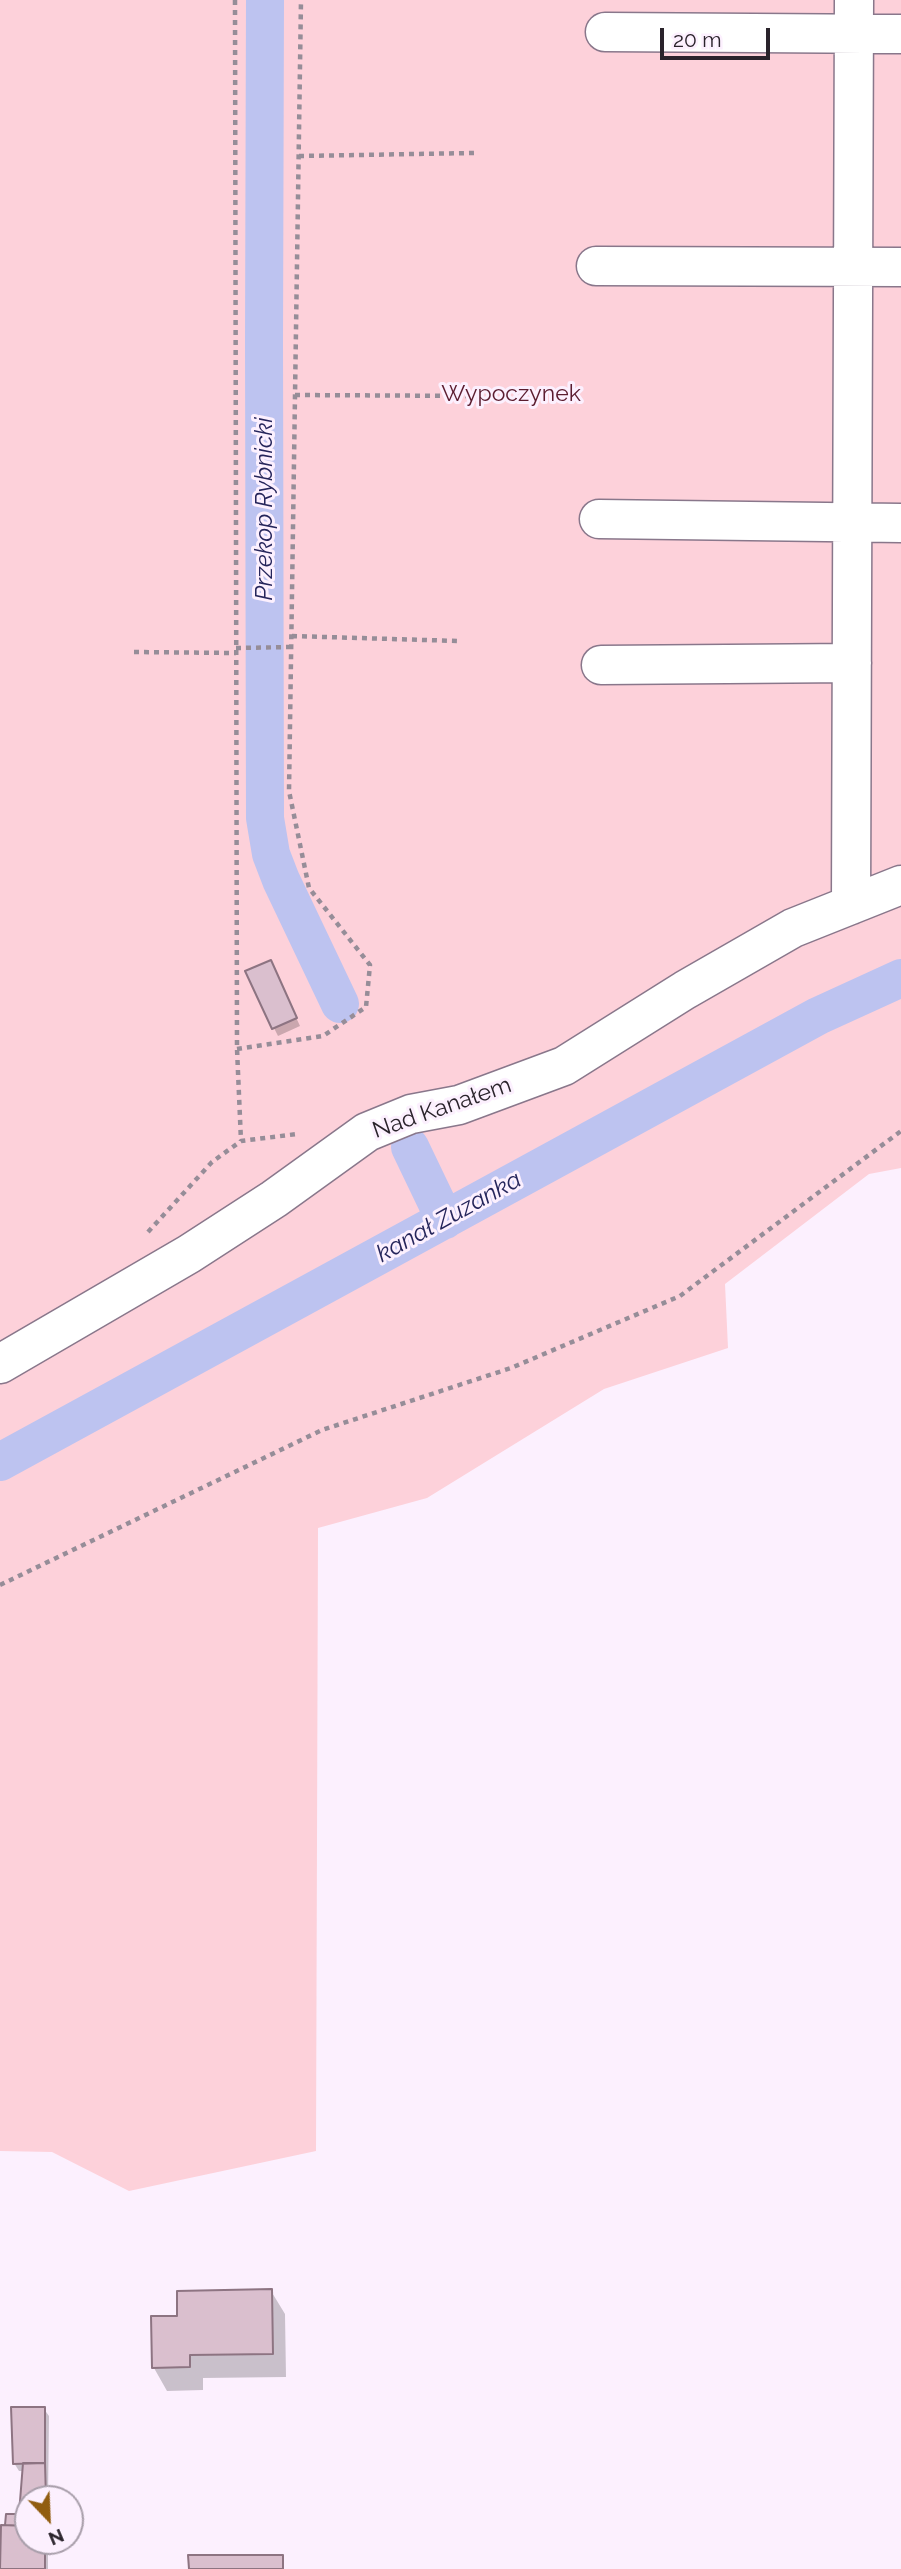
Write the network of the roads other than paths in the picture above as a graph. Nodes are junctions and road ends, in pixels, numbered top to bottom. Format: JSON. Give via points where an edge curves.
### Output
{"nodes":[{"id":1,"x":854,"y":16,"type":"edge"},
{"id":2,"x":605,"y":32,"type":"dead end"},
{"id":3,"x":901,"y":34,"type":"edge"},
{"id":4,"x":596,"y":266,"type":"dead end"},
{"id":5,"x":853,"y":266,"type":"junction"},
{"id":6,"x":901,"y":267,"type":"edge"},
{"id":7,"x":599,"y":519,"type":"dead end"},
{"id":8,"x":852,"y":523,"type":"junction"},
{"id":9,"x":901,"y":523,"type":"edge"},
{"id":10,"x":852,"y":663,"type":"junction"},
{"id":11,"x":601,"y":665,"type":"dead end"},
{"id":12,"x":901,"y":885,"type":"edge"},
{"id":13,"x":850,"y":905,"type":"junction"},
{"id":14,"x":0,"y":1364,"type":"edge"}],
"edges":[{"from":1,"to":2,"type":"street"},
{"from":1,"to":3,"type":"street"},
{"from":1,"to":5,"type":"street"},
{"from":4,"to":5,"type":"street"},
{"from":5,"to":6,"type":"street"},
{"from":5,"to":8,"type":"street"},
{"from":7,"to":8,"type":"street"},
{"from":8,"to":9,"type":"street"},
{"from":8,"to":10,"type":"street"},
{"from":10,"to":11,"type":"street"},
{"from":10,"to":13,"type":"street"},
{"from":12,"to":13,"type":"street","name":"Nad Kanałem"},
{"from":13,"to":14,"type":"street","name":"Nad Kanałem","via":[[793,928],[564,1066],[368,1132],[188,1254]]}]}
